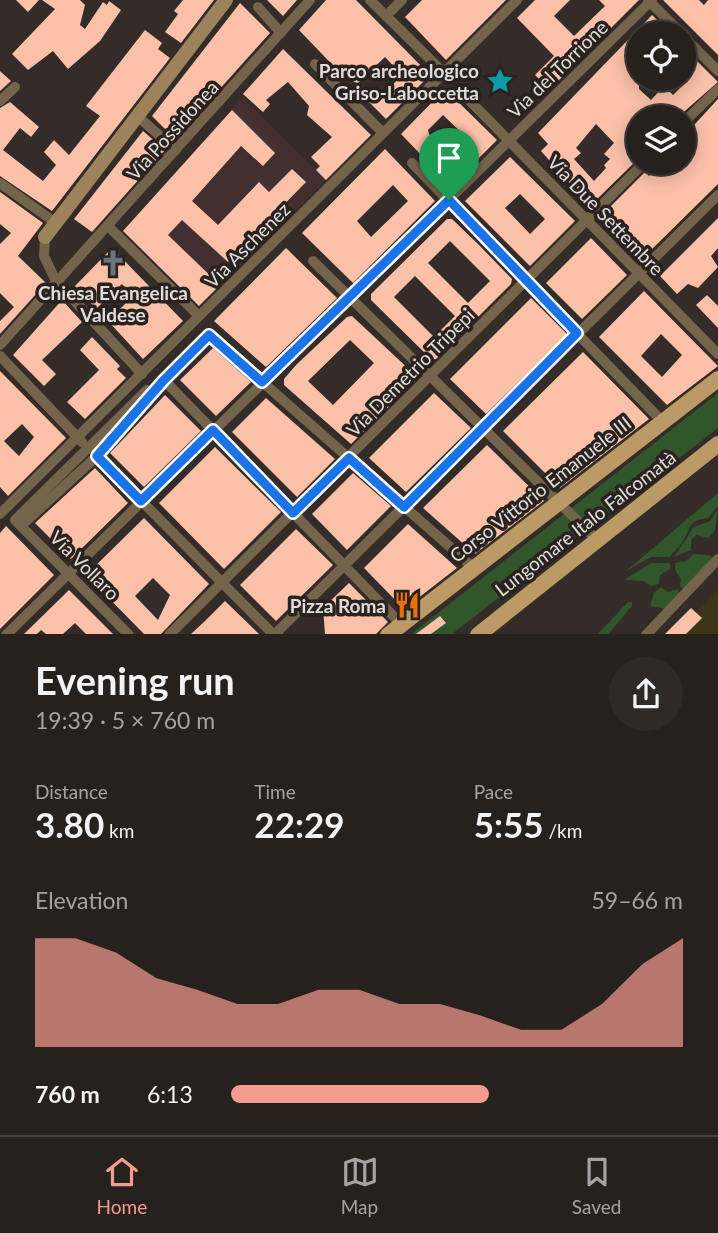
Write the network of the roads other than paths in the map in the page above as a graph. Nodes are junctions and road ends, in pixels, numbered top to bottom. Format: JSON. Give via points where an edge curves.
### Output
{"nodes":[{"id":1,"x":226,"y":0,"type":"edge"},
{"id":2,"x":310,"y":0,"type":"edge"},
{"id":3,"x":369,"y":0,"type":"edge"},
{"id":4,"x":402,"y":0,"type":"edge"},
{"id":5,"x":517,"y":0,"type":"edge"},
{"id":6,"x":650,"y":1,"type":"edge"},
{"id":7,"x":258,"y":7,"type":"dead end"},
{"id":8,"x":386,"y":16,"type":"junction"},
{"id":9,"x":669,"y":21,"type":"edge"},
{"id":10,"x":281,"y":33,"type":"junction"},
{"id":11,"x":696,"y":48,"type":"edge"},
{"id":12,"x":315,"y":64,"type":"dead end"},
{"id":13,"x":718,"y":71,"type":"edge"},
{"id":14,"x":444,"y":73,"type":"junction"},
{"id":15,"x":15,"y":87,"type":"dead end"},
{"id":16,"x":718,"y":89,"type":"edge"},
{"id":17,"x":470,"y":100,"type":"dead end"},
{"id":18,"x":0,"y":102,"type":"edge"},
{"id":19,"x":696,"y":110,"type":"edge"},
{"id":20,"x":136,"y":115,"type":"junction"},
{"id":21,"x":383,"y":133,"type":"junction"},
{"id":22,"x":509,"y":140,"type":"junction"},
{"id":23,"x":176,"y":150,"type":"junction"},
{"id":24,"x":412,"y":163,"type":"dead end"},
{"id":25,"x":632,"y":175,"type":"edge"},
{"id":26,"x":0,"y":183,"type":"edge"},
{"id":27,"x":449,"y":200,"type":"junction"},
{"id":28,"x":716,"y":201,"type":"edge"},
{"id":29,"x":587,"y":220,"type":"junction"},
{"id":30,"x":56,"y":223,"type":"junction"},
{"id":31,"x":109,"y":227,"type":"junction"},
{"id":32,"x":45,"y":237,"type":"joint"},
{"id":33,"x":313,"y":261,"type":"dead end"},
{"id":34,"x":638,"y":273,"type":"junction"},
{"id":35,"x":527,"y":280,"type":"junction"},
{"id":36,"x":56,"y":281,"type":"junction"},
{"id":37,"x":350,"y":296,"type":"junction"},
{"id":38,"x":200,"y":316,"type":"junction"},
{"id":39,"x":577,"y":333,"type":"junction"},
{"id":40,"x":0,"y":345,"type":"edge"},
{"id":41,"x":0,"y":351,"type":"edge"},
{"id":42,"x":718,"y":354,"type":"edge"},
{"id":43,"x":0,"y":356,"type":"edge"},
{"id":44,"x":142,"y":374,"type":"junction"},
{"id":45,"x":432,"y":376,"type":"junction"},
{"id":46,"x":718,"y":379,"type":"edge"},
{"id":47,"x":164,"y":380,"type":"junction"},
{"id":48,"x":262,"y":382,"type":"junction"},
{"id":49,"x":662,"y":421,"type":"junction"},
{"id":50,"x":484,"y":428,"type":"junction"},
{"id":51,"x":213,"y":430,"type":"junction"},
{"id":52,"x":78,"y":438,"type":"junction"},
{"id":53,"x":718,"y":444,"type":"edge"},
{"id":54,"x":89,"y":448,"type":"junction"},
{"id":55,"x":97,"y":456,"type":"junction"},
{"id":56,"x":349,"y":458,"type":"junction"},
{"id":57,"x":141,"y":501,"type":"junction"},
{"id":58,"x":559,"y":501,"type":"junction"},
{"id":59,"x":404,"y":507,"type":"junction"},
{"id":60,"x":1,"y":509,"type":"edge"},
{"id":61,"x":293,"y":513,"type":"junction"},
{"id":62,"x":18,"y":523,"type":"junction"},
{"id":63,"x":596,"y":539,"type":"junction"},
{"id":64,"x":718,"y":559,"type":"edge"},
{"id":65,"x":345,"y":565,"type":"junction"},
{"id":66,"x":474,"y":568,"type":"junction"},
{"id":67,"x":68,"y":573,"type":"junction"},
{"id":68,"x":222,"y":583,"type":"junction"},
{"id":69,"x":395,"y":629,"type":"edge"},
{"id":70,"x":6,"y":634,"type":"edge"},
{"id":71,"x":128,"y":634,"type":"edge"},
{"id":72,"x":170,"y":634,"type":"edge"},
{"id":73,"x":273,"y":634,"type":"edge"},
{"id":74,"x":275,"y":634,"type":"edge"},
{"id":75,"x":479,"y":634,"type":"edge"},
{"id":76,"x":647,"y":634,"type":"edge"}],
"edges":[{"from":1,"to":20,"type":"street"},
{"from":2,"to":10,"type":"street","name":"Via Possidonea"},
{"from":3,"to":8,"type":"street"},
{"from":4,"to":8,"type":"street"},
{"from":5,"to":14,"type":"street","name":"Via Aschenez"},
{"from":6,"to":9,"type":"street"},
{"from":6,"to":22,"type":"street","name":"Via del Torrione"},
{"from":7,"to":10,"type":"street"},
{"from":8,"to":14,"type":"street"},
{"from":10,"to":23,"type":"street","name":"Via Possidonea"},
{"from":11,"to":13,"type":"street"},
{"from":12,"to":21,"type":"street"},
{"from":14,"to":21,"type":"street","name":"Via Aschenez"},
{"from":15,"to":18,"type":"street"},
{"from":16,"to":19,"type":"street"},
{"from":17,"to":22,"type":"street","name":"Via Due Settembre"},
{"from":20,"to":23,"type":"street"},
{"from":20,"to":30,"type":"street"},
{"from":21,"to":38,"type":"street","name":"Via Aschenez"},
{"from":22,"to":27,"type":"street","name":"Via del Torrione"},
{"from":22,"to":29,"type":"street","name":"Via Due Settembre"},
{"from":23,"to":31,"type":"street","name":"Via Possidonea"},
{"from":24,"to":27,"type":"street"},
{"from":25,"to":29,"type":"street","name":"Via Demetrio Tripepi"},
{"from":26,"to":30,"type":"street"},
{"from":27,"to":35,"type":"street"},
{"from":27,"to":37,"type":"street","name":"Via del Torrione"},
{"from":28,"to":34,"type":"street"},
{"from":29,"to":34,"type":"street","name":"Via Due Settembre"},
{"from":29,"to":35,"type":"street","name":"Via Demetrio Tripepi"},
{"from":30,"to":32,"type":"street"},
{"from":31,"to":36,"type":"street","name":"Via Possidonea"},
{"from":31,"to":38,"type":"street"},
{"from":32,"to":36,"type":"street","via":[[44,256]]},
{"from":33,"to":37,"type":"street"},
{"from":34,"to":39,"type":"street"},
{"from":34,"to":42,"type":"street","name":"Via Due Settembre"},
{"from":35,"to":39,"type":"street"},
{"from":35,"to":45,"type":"street","name":"Via Demetrio Tripepi"},
{"from":36,"to":40,"type":"street"},
{"from":36,"to":41,"type":"street"},
{"from":36,"to":44,"type":"street"},
{"from":37,"to":45,"type":"street"},
{"from":37,"to":48,"type":"street","name":"Via del Torrione"},
{"from":38,"to":44,"type":"street","name":"Via Aschenez"},
{"from":39,"to":49,"type":"street"},
{"from":39,"to":50,"type":"street"},
{"from":43,"to":52,"type":"street"},
{"from":44,"to":52,"type":"street","name":"Via Aschenez"},
{"from":45,"to":50,"type":"street"},
{"from":45,"to":56,"type":"street","name":"Via Demetrio Tripepi"},
{"from":46,"to":49,"type":"main road","name":"Corso Vittorio Emanuele III"},
{"from":47,"to":48,"type":"street","via":[[209,335]]},
{"from":47,"to":51,"type":"street"},
{"from":47,"to":54,"type":"street","via":[[157,380]]},
{"from":47,"to":55,"type":"street"},
{"from":48,"to":51,"type":"street","name":"Via del Torrione"},
{"from":48,"to":56,"type":"street"},
{"from":49,"to":58,"type":"main road","name":"Corso Vittorio Emanuele III"},
{"from":50,"to":58,"type":"street"},
{"from":50,"to":59,"type":"street"},
{"from":51,"to":57,"type":"street","name":"Via del Torrione"},
{"from":51,"to":61,"type":"street"},
{"from":52,"to":54,"type":"street"},
{"from":52,"to":60,"type":"street","name":"Via Aschenez"},
{"from":53,"to":63,"type":"main road","name":"Lungomare Italo Falcomatà"},
{"from":54,"to":62,"type":"street"},
{"from":55,"to":57,"type":"street"},
{"from":55,"to":62,"type":"street"},
{"from":56,"to":59,"type":"street"},
{"from":56,"to":61,"type":"street","name":"Via Demetrio Tripepi"},
{"from":57,"to":67,"type":"street","name":"Via del Torrione"},
{"from":57,"to":68,"type":"street"},
{"from":58,"to":63,"type":"street"},
{"from":58,"to":66,"type":"main road","name":"Corso Vittorio Emanuele III"},
{"from":59,"to":65,"type":"street"},
{"from":59,"to":66,"type":"street"},
{"from":61,"to":65,"type":"street"},
{"from":61,"to":68,"type":"street","name":"Via Demetrio Tripepi"},
{"from":62,"to":67,"type":"street","name":"Via Vollaro"},
{"from":63,"to":75,"type":"main road","name":"Lungomare Italo Falcomatà"},
{"from":64,"to":76,"type":"street"},
{"from":65,"to":69,"type":"street"},
{"from":65,"to":74,"type":"street"},
{"from":66,"to":69,"type":"main road","name":"Corso Vittorio Emanuele III"},
{"from":67,"to":70,"type":"street","name":"Via del Torrione"},
{"from":67,"to":71,"type":"street","name":"Via Vollaro"},
{"from":68,"to":72,"type":"street","name":"Via Demetrio Tripepi"},
{"from":68,"to":73,"type":"street"}]}
